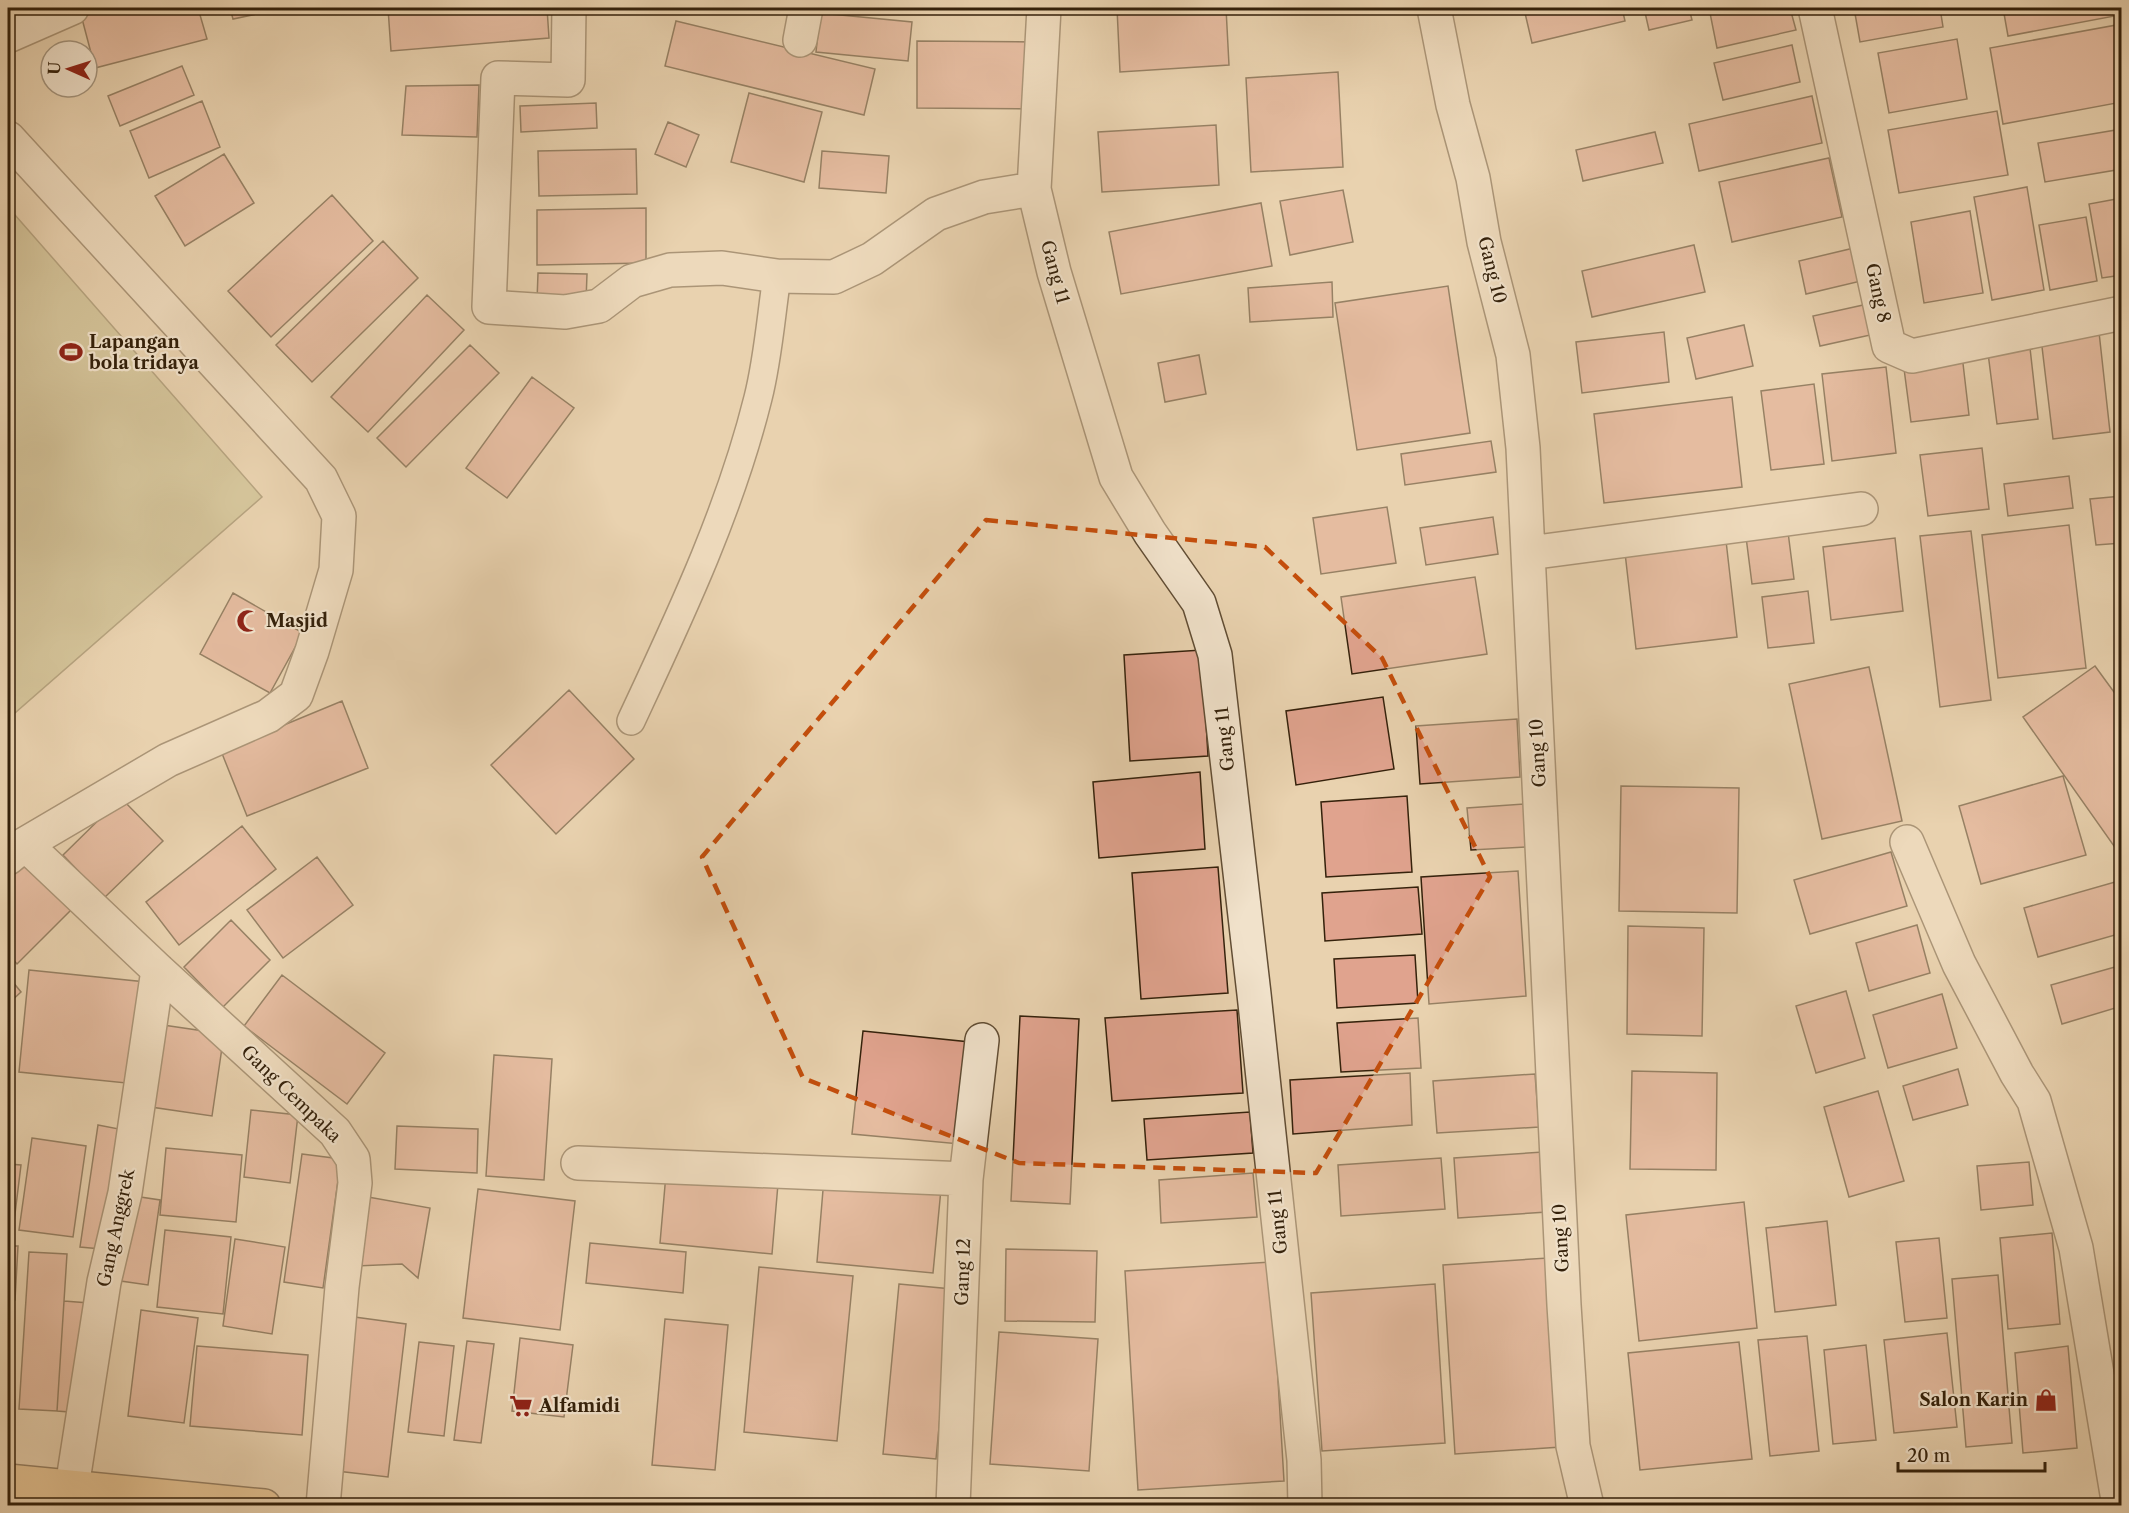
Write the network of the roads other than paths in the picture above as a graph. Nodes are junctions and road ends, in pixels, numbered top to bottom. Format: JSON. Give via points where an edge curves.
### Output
{"nodes":[{"id":1,"x":72,"y":8,"type":"edge"},
{"id":2,"x":569,"y":8,"type":"edge"},
{"id":3,"x":806,"y":8,"type":"edge"},
{"id":4,"x":1044,"y":8,"type":"edge"},
{"id":5,"x":1434,"y":8,"type":"edge"},
{"id":6,"x":1815,"y":8,"type":"edge"},
{"id":7,"x":8,"y":36,"type":"edge"},
{"id":8,"x":800,"y":40,"type":"dead end"},
{"id":9,"x":8,"y":138,"type":"edge"},
{"id":10,"x":1034,"y":189,"type":"junction"},
{"id":11,"x":777,"y":276,"type":"junction"},
{"id":12,"x":2121,"y":313,"type":"edge"},
{"id":13,"x":1861,"y":509,"type":"dead end"},
{"id":14,"x":1528,"y":553,"type":"junction"},
{"id":15,"x":631,"y":721,"type":"dead end"},
{"id":16,"x":1907,"y":842,"type":"dead end"},
{"id":17,"x":16,"y":851,"type":"edge"},
{"id":18,"x":158,"y":970,"type":"junction"},
{"id":19,"x":982,"y":1040,"type":"dead end"},
{"id":20,"x":578,"y":1163,"type":"dead end"},
{"id":21,"x":966,"y":1179,"type":"junction"},
{"id":22,"x":8,"y":1481,"type":"edge"},
{"id":23,"x":72,"y":1487,"type":"junction"},
{"id":24,"x":264,"y":1506,"type":"edge"},
{"id":25,"x":323,"y":1506,"type":"edge"},
{"id":26,"x":953,"y":1506,"type":"edge"},
{"id":27,"x":1305,"y":1506,"type":"edge"},
{"id":28,"x":1587,"y":1506,"type":"edge"},
{"id":29,"x":2119,"y":1506,"type":"edge"}],
"edges":[{"from":1,"to":7,"type":"street"},
{"from":2,"to":11,"type":"street","via":[[568,80],[498,78],[489,307],[565,312],[600,306],[633,281],[670,270],[722,268]]},
{"from":3,"to":8,"type":"street"},
{"from":4,"to":10,"type":"street","name":"Gang 11"},
{"from":5,"to":14,"type":"street","name":"Gang 10","via":[[1484,242],[1513,355]]},
{"from":6,"to":12,"type":"street","name":"Gang 8","via":[[1889,346],[1912,356]]},
{"from":9,"to":17,"type":"street","via":[[321,479],[339,516],[336,570],[296,695],[268,716],[168,760]]},
{"from":10,"to":11,"type":"street","via":[[984,197],[936,214],[872,259],[834,277]]},
{"from":10,"to":27,"type":"street","name":"Gang 11","via":[[1054,272],[1116,477],[1200,603],[1215,656],[1256,1006],[1304,1461]]},
{"from":11,"to":15,"type":"lane","via":[[759,396],[732,489],[694,586]]},
{"from":13,"to":14,"type":"street"},
{"from":14,"to":28,"type":"street","name":"Gang 10","via":[[1567,1352],[1573,1446]]},
{"from":16,"to":29,"type":"street","via":[[1959,964],[2034,1101],[2076,1248]]},
{"from":17,"to":18,"type":"street","name":"Gang Cempaka"},
{"from":18,"to":23,"type":"street","name":"Gang Anggrek","via":[[125,1194],[104,1281]]},
{"from":18,"to":25,"type":"street","name":"Gang Cempaka","via":[[335,1132],[353,1159],[355,1183]]},
{"from":19,"to":21,"type":"street","name":"Gang 12"},
{"from":20,"to":21,"type":"street"},
{"from":21,"to":26,"type":"street","name":"Gang 12"},
{"from":22,"to":23,"type":"highway"},
{"from":23,"to":24,"type":"highway"}]}
